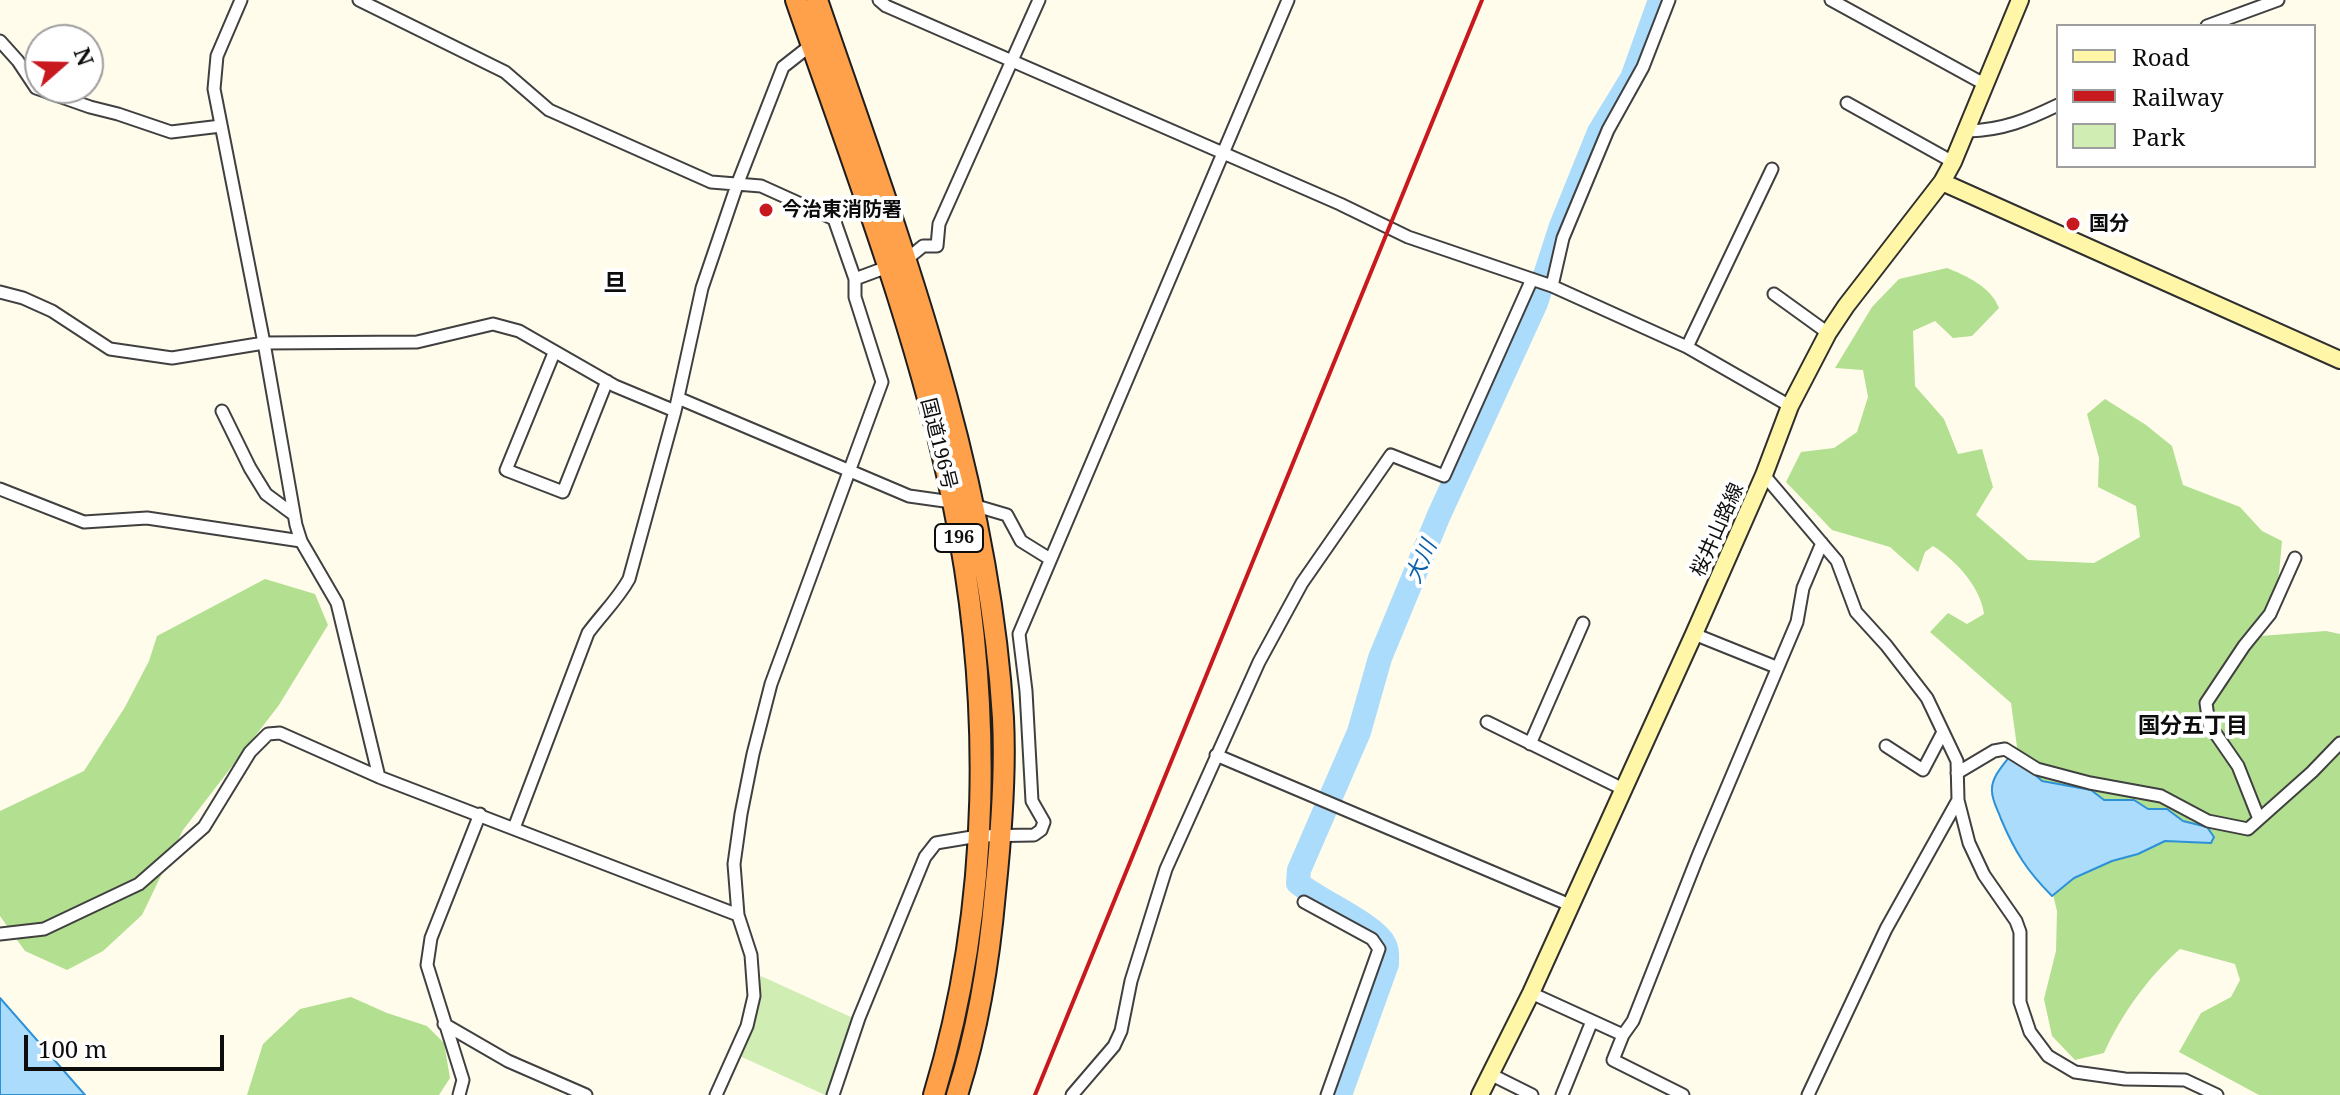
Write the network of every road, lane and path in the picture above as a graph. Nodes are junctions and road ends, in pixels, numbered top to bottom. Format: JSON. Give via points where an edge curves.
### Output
{"nodes":[{"id":1,"x":241,"y":0,"type":"edge"},
{"id":2,"x":359,"y":0,"type":"edge"},
{"id":3,"x":796,"y":0,"type":"edge"},
{"id":4,"x":817,"y":0,"type":"edge"},
{"id":5,"x":879,"y":0,"type":"edge"},
{"id":6,"x":1039,"y":0,"type":"edge"},
{"id":7,"x":1288,"y":0,"type":"edge"},
{"id":8,"x":1669,"y":0,"type":"edge"},
{"id":9,"x":1831,"y":0,"type":"edge"},
{"id":10,"x":2020,"y":0,"type":"edge"},
{"id":11,"x":2278,"y":0,"type":"edge"},
{"id":12,"x":2212,"y":24,"type":"edge"},
{"id":13,"x":0,"y":41,"type":"edge"},
{"id":14,"x":811,"y":45,"type":"junction"},
{"id":15,"x":1011,"y":62,"type":"junction"},
{"id":16,"x":1986,"y":85,"type":"junction"},
{"id":17,"x":1847,"y":103,"type":"dead end"},
{"id":18,"x":2056,"y":106,"type":"edge"},
{"id":19,"x":221,"y":126,"type":"junction"},
{"id":20,"x":1968,"y":131,"type":"junction"},
{"id":21,"x":1224,"y":154,"type":"junction"},
{"id":22,"x":1953,"y":162,"type":"junction"},
{"id":23,"x":1772,"y":169,"type":"dead end"},
{"id":24,"x":1942,"y":182,"type":"junction"},
{"id":25,"x":737,"y":185,"type":"junction"},
{"id":26,"x":898,"y":264,"type":"junction"},
{"id":27,"x":855,"y":279,"type":"junction"},
{"id":28,"x":1532,"y":279,"type":"junction"},
{"id":29,"x":1552,"y":286,"type":"junction"},
{"id":30,"x":0,"y":292,"type":"edge"},
{"id":31,"x":1774,"y":294,"type":"dead end"},
{"id":32,"x":1828,"y":333,"type":"junction"},
{"id":33,"x":264,"y":343,"type":"junction"},
{"id":34,"x":1687,"y":347,"type":"junction"},
{"id":35,"x":554,"y":353,"type":"junction"},
{"id":36,"x":2340,"y":360,"type":"edge"},
{"id":37,"x":607,"y":381,"type":"junction"},
{"id":38,"x":678,"y":398,"type":"junction"},
{"id":39,"x":1790,"y":406,"type":"junction"},
{"id":40,"x":222,"y":411,"type":"dead end"},
{"id":41,"x":675,"y":411,"type":"junction"},
{"id":42,"x":849,"y":472,"type":"junction"},
{"id":43,"x":1764,"y":475,"type":"junction"},
{"id":44,"x":0,"y":489,"type":"edge"},
{"id":45,"x":963,"y":504,"type":"junction"},
{"id":46,"x":293,"y":514,"type":"junction"},
{"id":47,"x":301,"y":541,"type":"junction"},
{"id":48,"x":1822,"y":543,"type":"junction"},
{"id":49,"x":2295,"y":558,"type":"dead end"},
{"id":50,"x":1050,"y":559,"type":"junction"},
{"id":51,"x":1583,"y":623,"type":"dead end"},
{"id":52,"x":1694,"y":634,"type":"junction"},
{"id":53,"x":1776,"y":667,"type":"junction"},
{"id":54,"x":1487,"y":722,"type":"dead end"},
{"id":55,"x":1943,"y":732,"type":"junction"},
{"id":56,"x":2340,"y":743,"type":"edge"},
{"id":57,"x":1530,"y":744,"type":"junction"},
{"id":58,"x":1886,"y":746,"type":"dead end"},
{"id":59,"x":1216,"y":755,"type":"junction"},
{"id":60,"x":1957,"y":773,"type":"junction"},
{"id":61,"x":379,"y":777,"type":"junction"},
{"id":62,"x":1623,"y":789,"type":"junction"},
{"id":63,"x":1958,"y":800,"type":"junction"},
{"id":64,"x":480,"y":814,"type":"junction"},
{"id":65,"x":2259,"y":819,"type":"junction"},
{"id":66,"x":514,"y":828,"type":"junction"},
{"id":67,"x":978,"y":836,"type":"junction"},
{"id":68,"x":1001,"y":836,"type":"junction"},
{"id":69,"x":1304,"y":902,"type":"dead end"},
{"id":70,"x":1570,"y":905,"type":"junction"},
{"id":71,"x":738,"y":915,"type":"junction"},
{"id":72,"x":0,"y":934,"type":"edge"},
{"id":73,"x":1531,"y":993,"type":"junction"},
{"id":74,"x":1592,"y":1021,"type":"junction"},
{"id":75,"x":444,"y":1024,"type":"junction"},
{"id":76,"x":1623,"y":1035,"type":"junction"},
{"id":77,"x":1490,"y":1074,"type":"junction"},
{"id":78,"x":459,"y":1095,"type":"edge"},
{"id":79,"x":586,"y":1095,"type":"edge"},
{"id":80,"x":716,"y":1095,"type":"edge"},
{"id":81,"x":833,"y":1095,"type":"edge"},
{"id":82,"x":934,"y":1095,"type":"edge"},
{"id":83,"x":957,"y":1095,"type":"edge"},
{"id":84,"x":1072,"y":1095,"type":"edge"},
{"id":85,"x":1327,"y":1095,"type":"edge"},
{"id":86,"x":1480,"y":1095,"type":"edge"},
{"id":87,"x":1532,"y":1095,"type":"edge"},
{"id":88,"x":1562,"y":1095,"type":"edge"},
{"id":89,"x":1683,"y":1095,"type":"edge"},
{"id":90,"x":1808,"y":1095,"type":"edge"},
{"id":91,"x":2217,"y":1095,"type":"edge"}],
"edges":[{"from":1,"to":19,"type":"street","via":[[217,56],[214,89]]},
{"from":2,"to":25,"type":"street","via":[[505,72],[549,110],[711,182]]},
{"from":3,"to":14,"type":"highway","name":"国道196号","number":"196"},
{"from":4,"to":26,"type":"highway","name":"国道196号","number":"196"},
{"from":5,"to":15,"type":"street"},
{"from":6,"to":15,"type":"street"},
{"from":7,"to":21,"type":"street"},
{"from":8,"to":29,"type":"street","via":[[1563,238]]},
{"from":9,"to":16,"type":"street"},
{"from":10,"to":16,"type":"main road","name":"桜井山路線"},
{"from":11,"to":12,"type":"street"},
{"from":13,"to":19,"type":"street","via":[[36,88],[171,132]]},
{"from":14,"to":25,"type":"street","via":[[783,67]]},
{"from":14,"to":26,"type":"highway","name":"国道196号","number":"196"},
{"from":15,"to":21,"type":"street"},
{"from":15,"to":26,"type":"street","via":[[939,224],[937,246],[923,246]]},
{"from":16,"to":20,"type":"main road","name":"桜井山路線"},
{"from":17,"to":22,"type":"street"},
{"from":18,"to":20,"type":"street","via":[[1994,130]]},
{"from":19,"to":33,"type":"street"},
{"from":20,"to":22,"type":"main road","name":"桜井山路線"},
{"from":21,"to":28,"type":"street","via":[[1408,237]]},
{"from":21,"to":50,"type":"street"},
{"from":22,"to":24,"type":"main road","name":"桜井山路線"},
{"from":23,"to":34,"type":"street"},
{"from":24,"to":32,"type":"main road","name":"桜井山路線"},
{"from":24,"to":36,"type":"main road"},
{"from":25,"to":27,"type":"street","via":[[761,186],[834,219]]},
{"from":25,"to":38,"type":"street","via":[[702,288]]},
{"from":26,"to":27,"type":"street"},
{"from":26,"to":45,"type":"highway","name":"国道196号","number":"196","via":[[936,429]]},
{"from":27,"to":42,"type":"street","via":[[855,297],[882,382]]},
{"from":28,"to":29,"type":"street"},
{"from":28,"to":59,"type":"street","via":[[1444,476],[1391,455],[1302,583]]},
{"from":29,"to":34,"type":"street"},
{"from":30,"to":33,"type":"street","via":[[52,311],[110,349],[137,355],[172,358]]},
{"from":31,"to":32,"type":"street"},
{"from":32,"to":39,"type":"main road","name":"桜井山路線"},
{"from":33,"to":35,"type":"street","via":[[417,342],[493,324],[519,331]]},
{"from":33,"to":46,"type":"street"},
{"from":34,"to":39,"type":"street"},
{"from":35,"to":37,"type":"street"},
{"from":35,"to":37,"type":"street","via":[[506,470],[563,492]]},
{"from":37,"to":41,"type":"street"},
{"from":38,"to":41,"type":"street"},
{"from":38,"to":42,"type":"street"},
{"from":39,"to":43,"type":"main road","name":"桜井山路線"},
{"from":40,"to":46,"type":"street","via":[[266,494]]},
{"from":41,"to":66,"type":"street","via":[[629,579],[588,633]]},
{"from":42,"to":45,"type":"street","via":[[909,496]]},
{"from":42,"to":71,"type":"street","via":[[771,684],[741,814],[734,864]]},
{"from":43,"to":48,"type":"street"},
{"from":43,"to":52,"type":"main road","name":"桜井山路線"},
{"from":44,"to":47,"type":"street","via":[[84,522],[147,518]]},
{"from":45,"to":50,"type":"street","via":[[1007,515],[1021,541]]},
{"from":45,"to":67,"type":"highway","name":"国道196号","number":"196","via":[[980,717]]},
{"from":45,"to":68,"type":"highway","name":"国道196号","number":"196","via":[[990,595],[1003,720]]},
{"from":46,"to":47,"type":"street"},
{"from":47,"to":61,"type":"street","via":[[337,603]]},
{"from":48,"to":53,"type":"street","via":[[1803,588],[1797,622]]},
{"from":48,"to":55,"type":"street","via":[[1837,561],[1856,612],[1909,672]]},
{"from":49,"to":65,"type":"street","via":[[2270,614],[2206,703],[2209,724],[2238,766]]},
{"from":50,"to":68,"type":"street","via":[[1019,634],[1032,801],[1044,822],[1034,835]]},
{"from":51,"to":57,"type":"street"},
{"from":52,"to":53,"type":"street"},
{"from":52,"to":62,"type":"main road","name":"桜井山路線"},
{"from":53,"to":76,"type":"street"},
{"from":54,"to":57,"type":"street"},
{"from":55,"to":58,"type":"street","via":[[1923,770]]},
{"from":55,"to":60,"type":"street"},
{"from":56,"to":65,"type":"street"},
{"from":57,"to":62,"type":"street"},
{"from":59,"to":70,"type":"street"},
{"from":59,"to":84,"type":"street","via":[[1166,869],[1121,1031]]},
{"from":60,"to":63,"type":"street"},
{"from":60,"to":65,"type":"street","via":[[2005,749],[2037,769],[2161,796],[2208,821],[2248,829]]},
{"from":61,"to":64,"type":"street"},
{"from":61,"to":72,"type":"street","via":[[280,733],[268,734],[250,752],[204,827],[139,884],[44,929]]},
{"from":62,"to":70,"type":"main road","name":"桜井山路線"},
{"from":63,"to":90,"type":"street","via":[[1886,929]]},
{"from":63,"to":91,"type":"street","via":[[1984,875],[2020,932],[2020,1002],[2030,1032],[2048,1056],[2075,1072],[2185,1080]]},
{"from":64,"to":66,"type":"street"},
{"from":64,"to":75,"type":"street","via":[[431,938],[427,965]]},
{"from":66,"to":71,"type":"street"},
{"from":67,"to":68,"type":"street"},
{"from":67,"to":81,"type":"street","via":[[936,843],[925,857]]},
{"from":67,"to":82,"type":"highway","name":"国道196号","number":"196","via":[[960,989]]},
{"from":68,"to":83,"type":"highway","name":"国道196号","number":"196","via":[[986,969]]},
{"from":69,"to":85,"type":"street","via":[[1372,939],[1379,949]]},
{"from":70,"to":73,"type":"main road","name":"桜井山路線"},
{"from":71,"to":80,"type":"street","via":[[751,955],[754,996],[747,1026]]},
{"from":73,"to":74,"type":"street"},
{"from":73,"to":77,"type":"main road","name":"桜井山路線"},
{"from":74,"to":76,"type":"street"},
{"from":74,"to":88,"type":"street"},
{"from":75,"to":78,"type":"street","via":[[463,1080]]},
{"from":75,"to":79,"type":"street","via":[[508,1061]]},
{"from":76,"to":89,"type":"street","via":[[1613,1060]]},
{"from":77,"to":86,"type":"main road","name":"桜井山路線"},
{"from":77,"to":87,"type":"street"}]}
